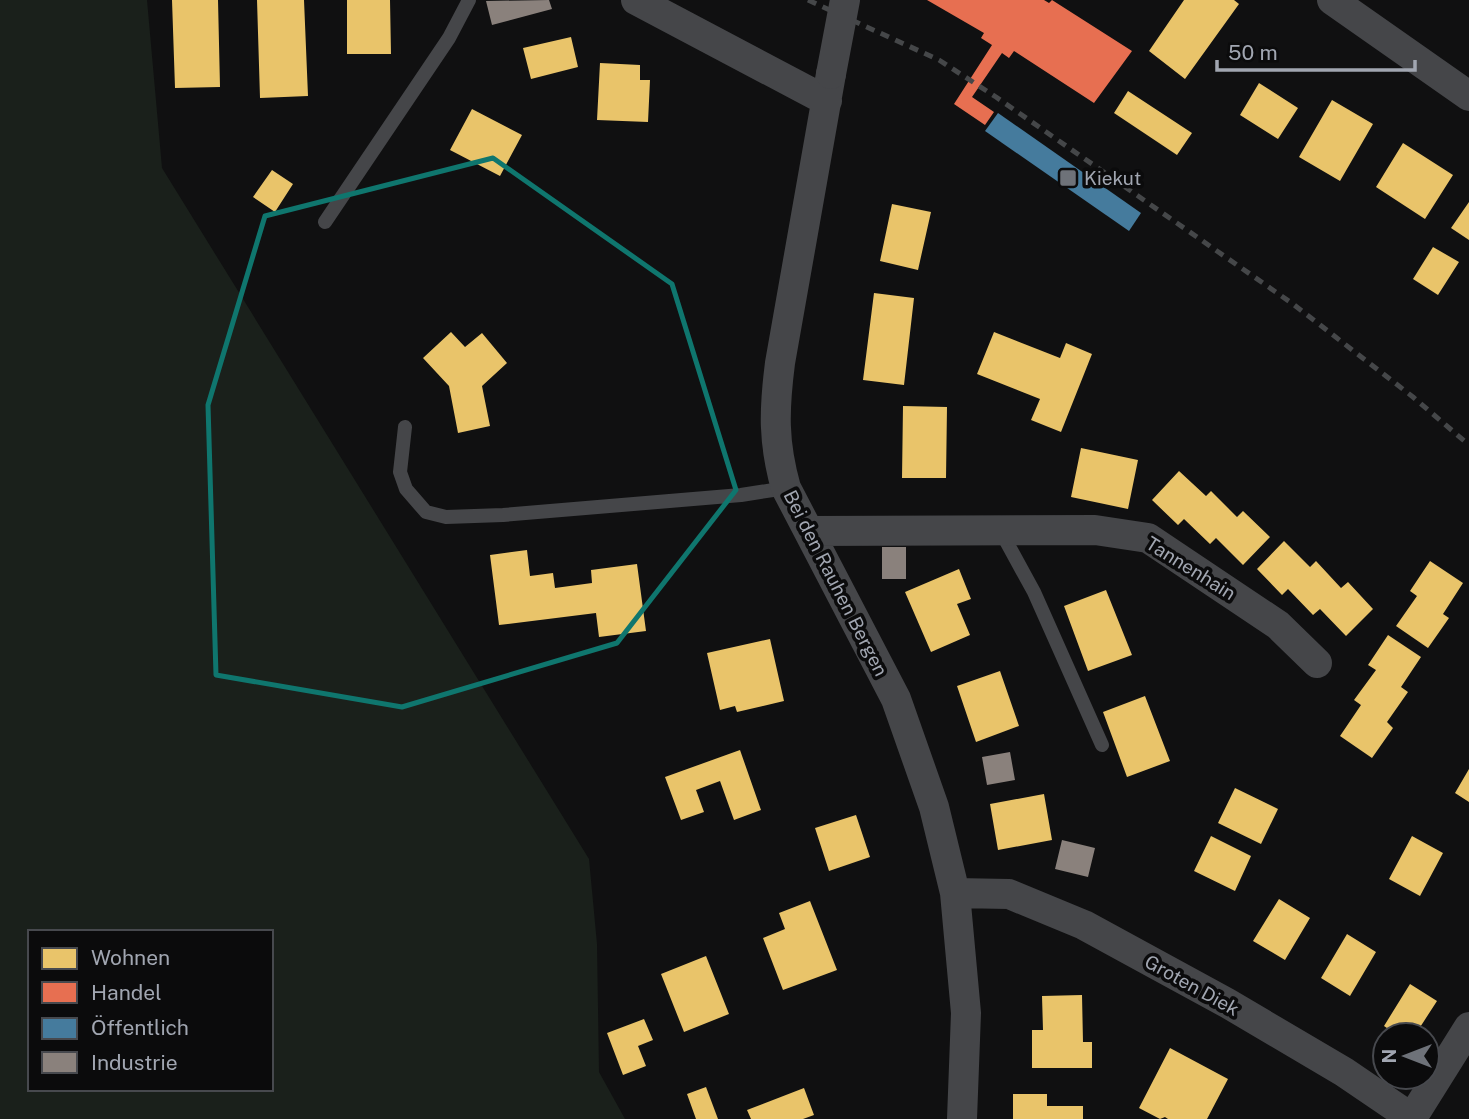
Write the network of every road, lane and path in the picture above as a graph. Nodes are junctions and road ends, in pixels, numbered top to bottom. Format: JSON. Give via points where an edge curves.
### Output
{"nodes":[{"id":1,"x":469,"y":0,"type":"edge"},
{"id":2,"x":636,"y":0,"type":"edge"},
{"id":3,"x":845,"y":0,"type":"edge"},
{"id":4,"x":1332,"y":0,"type":"edge"},
{"id":5,"x":829,"y":87,"type":"junction"},
{"id":6,"x":1469,"y":96,"type":"edge"},
{"id":7,"x":325,"y":222,"type":"dead end"},
{"id":8,"x":405,"y":426,"type":"dead end"},
{"id":9,"x":786,"y":488,"type":"junction"},
{"id":10,"x":1000,"y":530,"type":"junction"},
{"id":11,"x":810,"y":531,"type":"junction"},
{"id":12,"x":1317,"y":663,"type":"dead end"},
{"id":13,"x":1102,"y":746,"type":"dead end"},
{"id":14,"x":955,"y":893,"type":"junction"},
{"id":15,"x":1469,"y":1027,"type":"edge"},
{"id":16,"x":962,"y":1119,"type":"edge"},
{"id":17,"x":1413,"y":1119,"type":"edge"}],
"edges":[{"from":1,"to":7,"type":"lane","via":[[449,38]]},
{"from":2,"to":5,"type":"street"},
{"from":3,"to":5,"type":"street","name":"Bei den Rauhen Bergen","bridge":true},
{"from":4,"to":6,"type":"street"},
{"from":5,"to":9,"type":"street","name":"Bei den Rauhen Bergen","via":[[774,410]]},
{"from":8,"to":9,"type":"lane","via":[[400,472],[406,488],[426,512],[446,517]]},
{"from":9,"to":11,"type":"street","name":"Bei den Rauhen Bergen"},
{"from":10,"to":11,"type":"street","name":"Tannenhain"},
{"from":10,"to":12,"type":"street","name":"Tannenhain","via":[[1095,530],[1148,538],[1278,625]]},
{"from":10,"to":13,"type":"lane","via":[[1034,592]]},
{"from":11,"to":14,"type":"street","name":"Bei den Rauhen Bergen","via":[[896,699],[934,807]]},
{"from":14,"to":16,"type":"street","name":"Bei den Rauhen Bergen","via":[[967,1013]]},
{"from":14,"to":17,"type":"street","name":"Groten Diek","via":[[1009,894],[1084,925],[1238,1010]]},
{"from":15,"to":17,"type":"street"}]}
